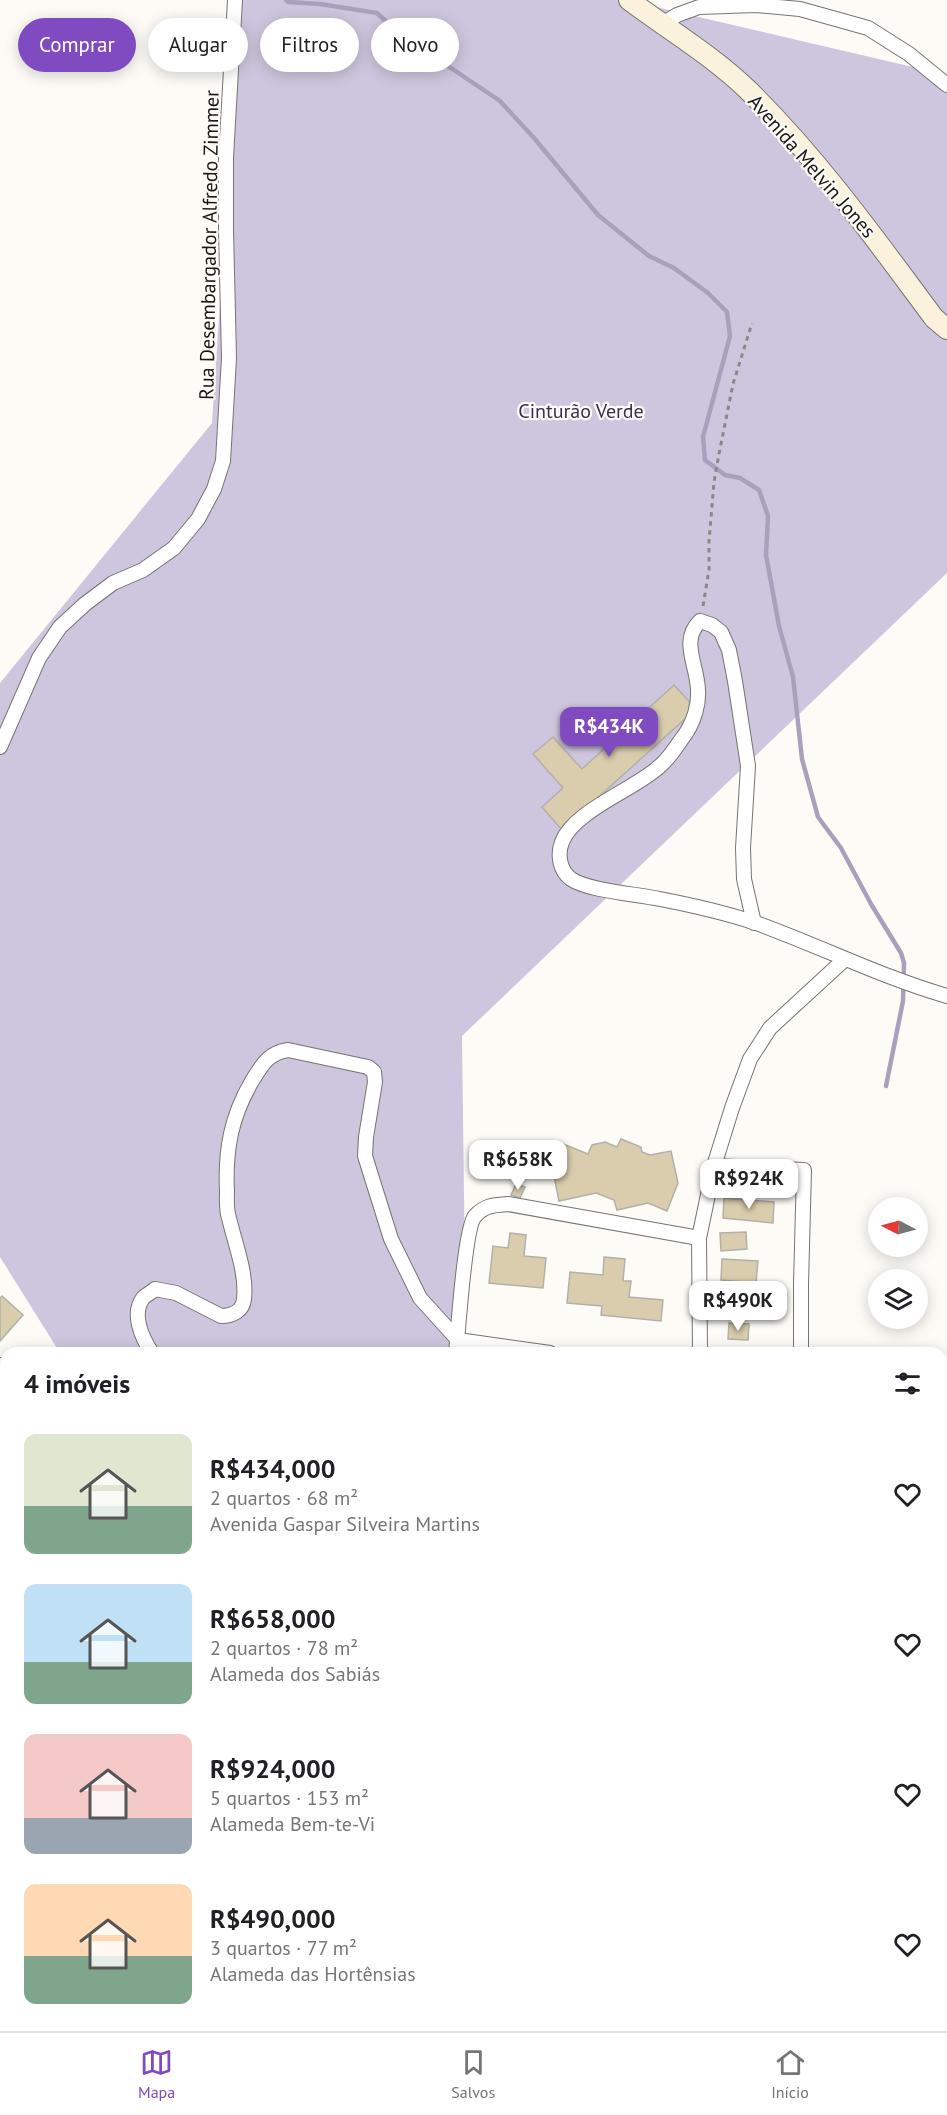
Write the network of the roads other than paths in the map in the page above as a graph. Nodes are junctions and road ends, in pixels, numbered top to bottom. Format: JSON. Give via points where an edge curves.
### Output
{"nodes":[{"id":1,"x":235,"y":0,"type":"edge"},
{"id":2,"x":629,"y":0,"type":"edge"},
{"id":3,"x":800,"y":4,"type":"edge"},
{"id":4,"x":661,"y":24,"type":"junction"},
{"id":5,"x":947,"y":85,"type":"edge"},
{"id":6,"x":947,"y":329,"type":"edge"},
{"id":7,"x":0,"y":747,"type":"edge"},
{"id":8,"x":754,"y":922,"type":"junction"},
{"id":9,"x":844,"y":960,"type":"junction"},
{"id":10,"x":947,"y":996,"type":"edge"},
{"id":11,"x":714,"y":1166,"type":"junction"},
{"id":12,"x":699,"y":1238,"type":"junction"},
{"id":13,"x":457,"y":1346,"type":"edge"},
{"id":14,"x":148,"y":1347,"type":"edge"},
{"id":15,"x":700,"y":1347,"type":"edge"},
{"id":16,"x":801,"y":1347,"type":"edge"}],
"edges":[{"from":1,"to":7,"type":"street","name":"Rua Desembargador Alfredo Zimmer","via":[[226,157],[230,358],[223,461],[198,519],[174,548],[143,570],[113,583],[60,627],[39,658]]},
{"from":2,"to":4,"type":"main road","name":"Avenida Melvin Jones"},
{"from":3,"to":4,"type":"street","via":[[699,8]]},
{"from":3,"to":5,"type":"street","via":[[868,28]]},
{"from":4,"to":6,"type":"main road","name":"Avenida Melvin Jones","via":[[719,65],[788,133],[934,318]]},
{"from":8,"to":8,"type":"street","via":[[744,879],[742,848],[748,766],[735,681],[721,632],[700,621],[689,642],[698,699],[687,731],[661,766],[574,825],[562,842],[562,871],[572,880],[590,886]]},
{"from":8,"to":9,"type":"street"},
{"from":9,"to":10,"type":"street"},
{"from":9,"to":11,"type":"street","via":[[770,1028],[760,1043],[750,1059]]},
{"from":11,"to":12,"type":"street"},
{"from":11,"to":16,"type":"street","via":[[804,1170]]},
{"from":12,"to":13,"type":"street","via":[[508,1204],[488,1205],[473,1218],[467,1242]]},
{"from":12,"to":15,"type":"street"},
{"from":13,"to":14,"type":"street","via":[[420,1298],[391,1239],[365,1156],[374,1072],[368,1067],[288,1050],[265,1060],[238,1109],[226,1148],[228,1215],[244,1284],[240,1310],[221,1316],[177,1293],[155,1289],[143,1298],[137,1315]]}]}
